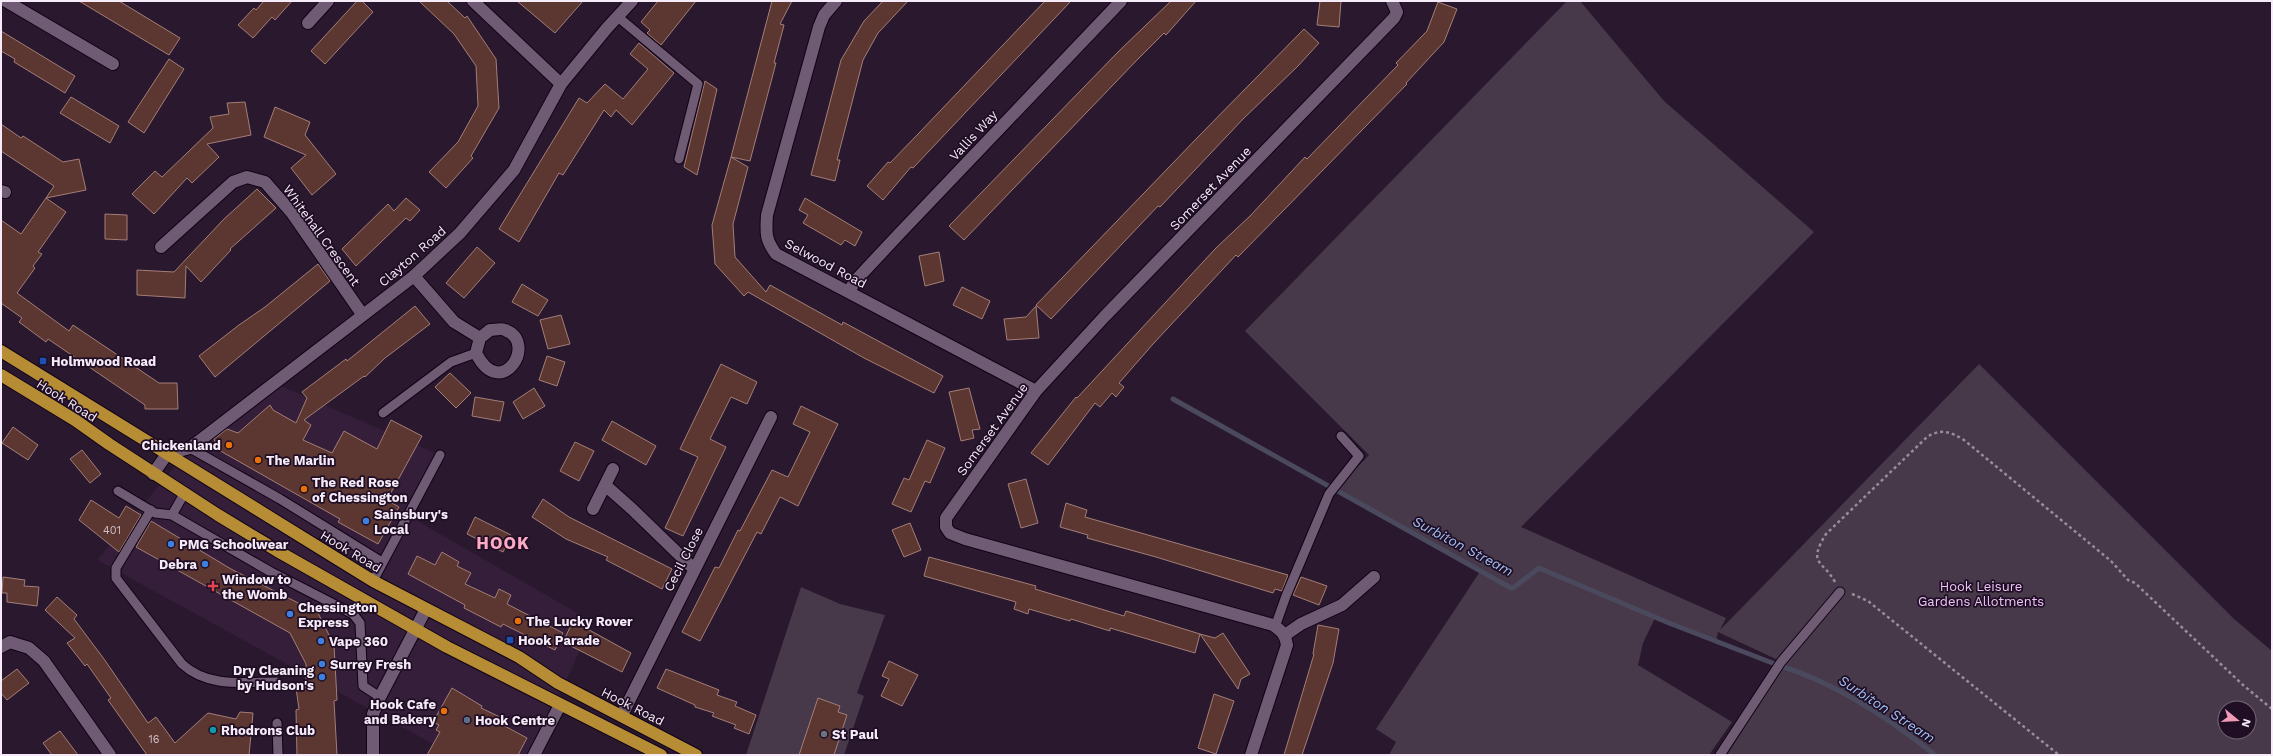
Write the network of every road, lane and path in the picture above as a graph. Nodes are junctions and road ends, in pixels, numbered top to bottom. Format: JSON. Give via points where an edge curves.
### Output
{"nodes":[{"id":1,"x":8,"y":1,"type":"edge"},
{"id":2,"x":328,"y":1,"type":"edge"},
{"id":3,"x":473,"y":1,"type":"edge"},
{"id":4,"x":632,"y":1,"type":"edge"},
{"id":5,"x":836,"y":1,"type":"edge"},
{"id":6,"x":1121,"y":1,"type":"edge"},
{"id":7,"x":1392,"y":1,"type":"edge"},
{"id":8,"x":618,"y":16,"type":"junction"},
{"id":9,"x":308,"y":23,"type":"dead end"},
{"id":10,"x":112,"y":64,"type":"dead end"},
{"id":11,"x":561,"y":84,"type":"junction"},
{"id":12,"x":679,"y":159,"type":"dead end"},
{"id":13,"x":161,"y":248,"type":"dead end"},
{"id":14,"x":414,"y":276,"type":"junction"},
{"id":15,"x":849,"y":291,"type":"junction"},
{"id":16,"x":362,"y":314,"type":"junction"},
{"id":17,"x":480,"y":338,"type":"junction"},
{"id":18,"x":1,"y":351,"type":"edge"},
{"id":19,"x":476,"y":353,"type":"junction"},
{"id":20,"x":1,"y":375,"type":"edge"},
{"id":21,"x":1036,"y":390,"type":"junction"},
{"id":22,"x":383,"y":414,"type":"dead end"},
{"id":23,"x":771,"y":416,"type":"dead end"},
{"id":24,"x":1341,"y":436,"type":"dead end"},
{"id":25,"x":190,"y":448,"type":"junction"},
{"id":26,"x":167,"y":454,"type":"junction"},
{"id":27,"x":440,"y":455,"type":"dead end"},
{"id":28,"x":613,"y":469,"type":"dead end"},
{"id":29,"x":153,"y":474,"type":"junction"},
{"id":30,"x":605,"y":486,"type":"junction"},
{"id":31,"x":118,"y":492,"type":"dead end"},
{"id":32,"x":184,"y":494,"type":"junction"},
{"id":33,"x":151,"y":510,"type":"junction"},
{"id":34,"x":593,"y":510,"type":"dead end"},
{"id":35,"x":172,"y":515,"type":"junction"},
{"id":36,"x":382,"y":562,"type":"junction"},
{"id":37,"x":694,"y":569,"type":"junction"},
{"id":38,"x":1374,"y":577,"type":"dead end"},
{"id":39,"x":373,"y":581,"type":"junction"},
{"id":40,"x":1840,"y":592,"type":"junction"},
{"id":41,"x":426,"y":609,"type":"junction"},
{"id":42,"x":1275,"y":627,"type":"junction"},
{"id":43,"x":415,"y":630,"type":"junction"},
{"id":44,"x":1285,"y":635,"type":"junction"},
{"id":45,"x":1,"y":647,"type":"edge"},
{"id":46,"x":277,"y":682,"type":"dead end"},
{"id":47,"x":380,"y":697,"type":"junction"},
{"id":48,"x":560,"y":705,"type":"junction"},
{"id":49,"x":2272,"y":709,"type":"edge"},
{"id":50,"x":622,"y":715,"type":"junction"},
{"id":51,"x":277,"y":723,"type":"dead end"},
{"id":52,"x":110,"y":755,"type":"edge"},
{"id":53,"x":278,"y":755,"type":"edge"},
{"id":54,"x":373,"y":755,"type":"edge"},
{"id":55,"x":534,"y":755,"type":"edge"},
{"id":56,"x":661,"y":755,"type":"edge"},
{"id":57,"x":696,"y":755,"type":"edge"},
{"id":58,"x":1251,"y":755,"type":"edge"},
{"id":59,"x":1720,"y":755,"type":"edge"},
{"id":60,"x":2059,"y":755,"type":"edge"}],
"edges":[{"from":1,"to":10,"type":"street"},
{"from":2,"to":9,"type":"street"},
{"from":3,"to":11,"type":"street"},
{"from":4,"to":8,"type":"street","name":"Clayton Road"},
{"from":5,"to":15,"type":"street","name":"Selwood Road","via":[[824,15],[819,27],[767,215],[766,236],[768,244],[776,254]]},
{"from":6,"to":15,"type":"street","name":"Vallis Way","via":[[899,234]]},
{"from":7,"to":21,"type":"street","name":"Somerset Avenue","via":[[1397,12],[1394,18]]},
{"from":8,"to":11,"type":"street","name":"Clayton Road"},
{"from":8,"to":12,"type":"lane","via":[[698,84]]},
{"from":11,"to":14,"type":"street","name":"Clayton Road","via":[[514,170],[460,233]]},
{"from":13,"to":16,"type":"street","name":"Whitehall Crescent","via":[[233,182],[247,177],[265,182],[292,213]]},
{"from":14,"to":16,"type":"street","name":"Clayton Road"},
{"from":14,"to":17,"type":"street","via":[[454,322]]},
{"from":15,"to":21,"type":"street","name":"Selwood Road"},
{"from":16,"to":25,"type":"street","name":"Clayton Road"},
{"from":17,"to":19,"type":"street"},
{"from":17,"to":19,"type":"street","via":[[490,330],[505,330],[516,338],[520,350],[514,365],[503,372],[490,372],[481,364]]},
{"from":18,"to":26,"type":"highway","name":"Hook Road"},
{"from":19,"to":22,"type":"lane","via":[[451,362]]},
{"from":20,"to":29,"type":"highway","name":"Hook Road","via":[[75,420]]},
{"from":21,"to":42,"type":"street","name":"Somerset Avenue","via":[[946,518],[946,527],[950,533]]},
{"from":23,"to":37,"type":"street","name":"Cecil Close"},
{"from":24,"to":42,"type":"lane","via":[[1359,456],[1329,494]]},
{"from":25,"to":26,"type":"street","name":"Clayton Road"},
{"from":25,"to":36,"type":"lane","via":[[280,499]]},
{"from":26,"to":29,"type":"street"},
{"from":26,"to":39,"type":"highway","name":"Hook Road"},
{"from":27,"to":36,"type":"lane"},
{"from":28,"to":30,"type":"street"},
{"from":29,"to":32,"type":"highway","name":"Hook Road"},
{"from":30,"to":34,"type":"street"},
{"from":30,"to":37,"type":"street"},
{"from":31,"to":33,"type":"lane"},
{"from":32,"to":35,"type":"lane"},
{"from":32,"to":43,"type":"highway","name":"Hook Road"},
{"from":33,"to":35,"type":"lane"},
{"from":33,"to":46,"type":"lane","via":[[116,568],[116,578],[190,671],[222,682]]},
{"from":35,"to":47,"type":"lane","via":[[271,572],[353,614],[360,623],[363,686]]},
{"from":36,"to":39,"type":"lane"},
{"from":37,"to":50,"type":"street","name":"Cecil Close"},
{"from":38,"to":44,"type":"street","via":[[1342,605],[1301,624]]},
{"from":39,"to":41,"type":"highway","name":"Hook Road"},
{"from":40,"to":49,"type":"path","via":[[1832,577],[1820,564],[1817,554],[1826,534],[1927,437],[1942,431],[1952,433],[1964,440],[2110,561]]},
{"from":40,"to":59,"type":"lane","via":[[1781,662]]},
{"from":40,"to":60,"type":"path","via":[[1857,595],[1868,601]]},
{"from":41,"to":43,"type":"street"},
{"from":41,"to":50,"type":"highway","name":"Hook Road","via":[[519,656],[558,683]]},
{"from":42,"to":44,"type":"street","name":"Somerset Avenue"},
{"from":43,"to":47,"type":"street"},
{"from":43,"to":48,"type":"highway","name":"Hook Road"},
{"from":44,"to":58,"type":"street","via":[[1287,645]]},
{"from":45,"to":52,"type":"street","via":[[10,642],[29,648],[44,661]]},
{"from":47,"to":54,"type":"street","via":[[373,714]]},
{"from":48,"to":55,"type":"street"},
{"from":48,"to":56,"type":"highway","name":"Hook Road"},
{"from":50,"to":57,"type":"highway","name":"Hook Road"},
{"from":51,"to":53,"type":"lane"}]}
